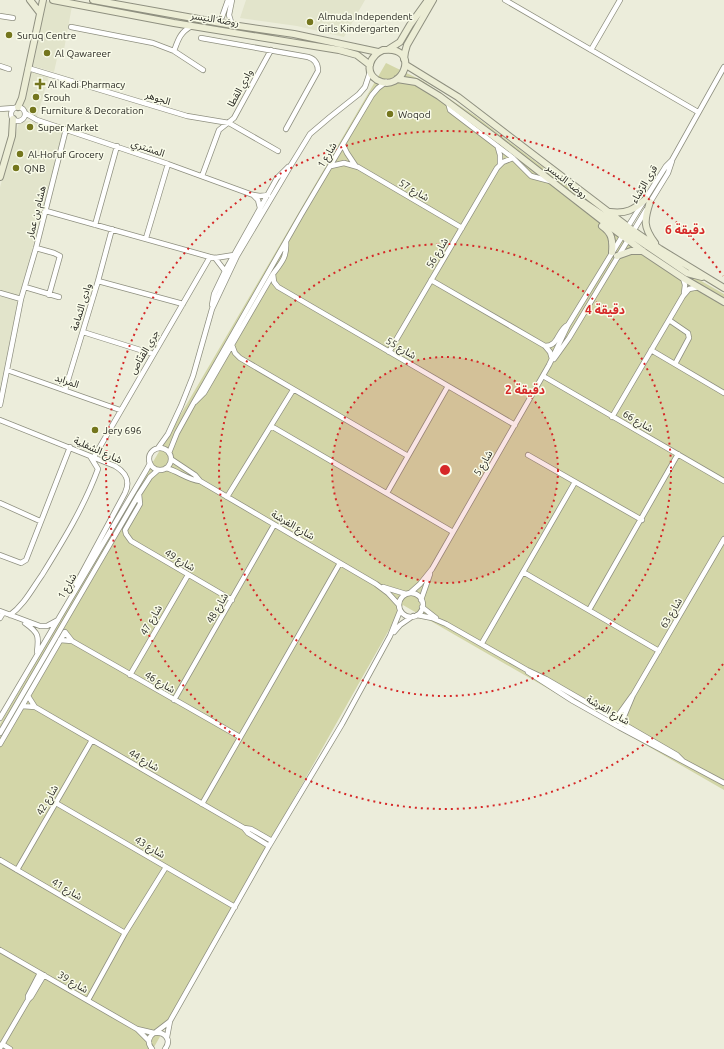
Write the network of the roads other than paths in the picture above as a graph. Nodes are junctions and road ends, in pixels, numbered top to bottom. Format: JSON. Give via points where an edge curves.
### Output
{"nodes":[{"id":1,"x":30,"y":0,"type":"edge"},
{"id":2,"x":43,"y":0,"type":"edge"},
{"id":3,"x":53,"y":0,"type":"edge"},
{"id":4,"x":93,"y":0,"type":"edge"},
{"id":5,"x":228,"y":0,"type":"edge"},
{"id":6,"x":232,"y":0,"type":"edge"},
{"id":7,"x":428,"y":0,"type":"edge"},
{"id":8,"x":433,"y":0,"type":"edge"},
{"id":9,"x":505,"y":0,"type":"edge"},
{"id":10,"x":620,"y":0,"type":"edge"},
{"id":11,"x":40,"y":13,"type":"junction"},
{"id":12,"x":0,"y":16,"type":"edge"},
{"id":13,"x":13,"y":18,"type":"dead end"},
{"id":14,"x":215,"y":22,"type":"junction"},
{"id":15,"x":174,"y":23,"type":"junction"},
{"id":16,"x":193,"y":25,"type":"junction"},
{"id":17,"x":232,"y":26,"type":"junction"},
{"id":18,"x":70,"y":27,"type":"dead end"},
{"id":19,"x":180,"y":36,"type":"junction"},
{"id":20,"x":201,"y":38,"type":"dead end"},
{"id":21,"x":271,"y":50,"type":"junction"},
{"id":22,"x":388,"y":50,"type":"junction"},
{"id":23,"x":591,"y":50,"type":"junction"},
{"id":24,"x":174,"y":52,"type":"junction"},
{"id":25,"x":378,"y":52,"type":"junction"},
{"id":26,"x":405,"y":62,"type":"junction"},
{"id":27,"x":370,"y":65,"type":"junction"},
{"id":28,"x":0,"y":66,"type":"edge"},
{"id":29,"x":724,"y":67,"type":"edge"},
{"id":30,"x":28,"y":68,"type":"junction"},
{"id":31,"x":9,"y":69,"type":"dead end"},
{"id":32,"x":203,"y":70,"type":"dead end"},
{"id":33,"x":370,"y":72,"type":"junction"},
{"id":34,"x":397,"y":79,"type":"junction"},
{"id":35,"x":388,"y":82,"type":"junction"},
{"id":36,"x":448,"y":102,"type":"junction"},
{"id":37,"x":16,"y":108,"type":"junction"},
{"id":38,"x":0,"y":110,"type":"edge"},
{"id":39,"x":698,"y":112,"type":"junction"},
{"id":40,"x":25,"y":113,"type":"junction"},
{"id":41,"x":12,"y":119,"type":"junction"},
{"id":42,"x":22,"y":120,"type":"junction"},
{"id":43,"x":37,"y":120,"type":"junction"},
{"id":44,"x":229,"y":123,"type":"junction"},
{"id":45,"x":66,"y":129,"type":"junction"},
{"id":46,"x":286,"y":129,"type":"dead end"},
{"id":47,"x":343,"y":145,"type":"junction"},
{"id":48,"x":117,"y":146,"type":"junction"},
{"id":49,"x":498,"y":147,"type":"junction"},
{"id":50,"x":278,"y":151,"type":"dead end"},
{"id":51,"x":513,"y":158,"type":"junction"},
{"id":52,"x":168,"y":164,"type":"junction"},
{"id":53,"x":291,"y":164,"type":"junction"},
{"id":54,"x":500,"y":164,"type":"junction"},
{"id":55,"x":331,"y":166,"type":"junction"},
{"id":56,"x":358,"y":167,"type":"junction"},
{"id":57,"x":202,"y":176,"type":"junction"},
{"id":58,"x":0,"y":177,"type":"edge"},
{"id":59,"x":551,"y":181,"type":"junction"},
{"id":60,"x":253,"y":195,"type":"junction"},
{"id":61,"x":268,"y":195,"type":"junction"},
{"id":62,"x":573,"y":198,"type":"junction"},
{"id":63,"x":648,"y":201,"type":"junction"},
{"id":64,"x":260,"y":208,"type":"junction"},
{"id":65,"x":46,"y":211,"type":"junction"},
{"id":66,"x":610,"y":212,"type":"junction"},
{"id":67,"x":95,"y":224,"type":"junction"},
{"id":68,"x":462,"y":228,"type":"junction"},
{"id":69,"x":112,"y":229,"type":"junction"},
{"id":70,"x":628,"y":233,"type":"junction"},
{"id":71,"x":146,"y":238,"type":"junction"},
{"id":72,"x":286,"y":242,"type":"junction"},
{"id":73,"x":36,"y":248,"type":"junction"},
{"id":74,"x":660,"y":248,"type":"junction"},
{"id":75,"x":644,"y":252,"type":"junction"},
{"id":76,"x":615,"y":254,"type":"junction"},
{"id":77,"x":234,"y":255,"type":"junction"},
{"id":78,"x":212,"y":257,"type":"junction"},
{"id":79,"x":225,"y":271,"type":"junction"},
{"id":80,"x":273,"y":274,"type":"junction"},
{"id":81,"x":683,"y":278,"type":"junction"},
{"id":82,"x":707,"y":278,"type":"junction"},
{"id":83,"x":432,"y":280,"type":"junction"},
{"id":84,"x":98,"y":281,"type":"junction"},
{"id":85,"x":25,"y":287,"type":"junction"},
{"id":86,"x":278,"y":287,"type":"junction"},
{"id":87,"x":699,"y":287,"type":"junction"},
{"id":88,"x":724,"y":288,"type":"edge"},
{"id":89,"x":265,"y":289,"type":"junction"},
{"id":90,"x":0,"y":293,"type":"edge"},
{"id":91,"x":49,"y":295,"type":"junction"},
{"id":92,"x":683,"y":296,"type":"junction"},
{"id":93,"x":59,"y":297,"type":"dead end"},
{"id":94,"x":21,"y":299,"type":"junction"},
{"id":95,"x":724,"y":302,"type":"edge"},
{"id":96,"x":183,"y":304,"type":"junction"},
{"id":97,"x":212,"y":309,"type":"junction"},
{"id":98,"x":669,"y":320,"type":"junction"},
{"id":99,"x":568,"y":326,"type":"junction"},
{"id":100,"x":83,"y":332,"type":"junction"},
{"id":101,"x":232,"y":345,"type":"junction"},
{"id":102,"x":545,"y":346,"type":"junction"},
{"id":103,"x":651,"y":350,"type":"junction"},
{"id":104,"x":389,"y":352,"type":"junction"},
{"id":105,"x":153,"y":354,"type":"junction"},
{"id":106,"x":225,"y":357,"type":"junction"},
{"id":107,"x":240,"y":358,"type":"junction"},
{"id":108,"x":552,"y":359,"type":"junction"},
{"id":109,"x":675,"y":364,"type":"junction"},
{"id":110,"x":549,"y":365,"type":"junction"},
{"id":111,"x":7,"y":370,"type":"junction"},
{"id":112,"x":543,"y":376,"type":"junction"},
{"id":113,"x":448,"y":386,"type":"junction"},
{"id":114,"x":65,"y":390,"type":"junction"},
{"id":115,"x":293,"y":390,"type":"junction"},
{"id":116,"x":724,"y":392,"type":"edge"},
{"id":117,"x":192,"y":404,"type":"junction"},
{"id":118,"x":0,"y":405,"type":"edge"},
{"id":119,"x":120,"y":410,"type":"junction"},
{"id":120,"x":612,"y":417,"type":"junction"},
{"id":121,"x":0,"y":420,"type":"edge"},
{"id":122,"x":515,"y":425,"type":"junction"},
{"id":123,"x":271,"y":426,"type":"junction"},
{"id":124,"x":70,"y":447,"type":"junction"},
{"id":125,"x":158,"y":448,"type":"junction"},
{"id":126,"x":169,"y":453,"type":"junction"},
{"id":127,"x":678,"y":454,"type":"junction"},
{"id":128,"x":528,"y":455,"type":"dead end"},
{"id":129,"x":408,"y":456,"type":"junction"},
{"id":130,"x":92,"y":457,"type":"junction"},
{"id":131,"x":171,"y":459,"type":"junction"},
{"id":132,"x":150,"y":463,"type":"junction"},
{"id":133,"x":166,"y":468,"type":"junction"},
{"id":134,"x":158,"y":470,"type":"junction"},
{"id":135,"x":724,"y":480,"type":"edge"},
{"id":136,"x":200,"y":481,"type":"junction"},
{"id":137,"x":575,"y":482,"type":"junction"},
{"id":138,"x":387,"y":493,"type":"junction"},
{"id":139,"x":139,"y":494,"type":"junction"},
{"id":140,"x":227,"y":497,"type":"junction"},
{"id":141,"x":0,"y":503,"type":"edge"},
{"id":142,"x":642,"y":520,"type":"junction"},
{"id":143,"x":40,"y":521,"type":"junction"},
{"id":144,"x":274,"y":525,"type":"junction"},
{"id":145,"x":125,"y":530,"type":"joint"},
{"id":146,"x":453,"y":532,"type":"junction"},
{"id":147,"x":724,"y":539,"type":"edge"},
{"id":148,"x":722,"y":548,"type":"edge"},
{"id":149,"x":0,"y":555,"type":"edge"},
{"id":150,"x":340,"y":563,"type":"junction"},
{"id":151,"x":432,"y":569,"type":"junction"},
{"id":152,"x":523,"y":572,"type":"junction"},
{"id":153,"x":188,"y":574,"type":"junction"},
{"id":154,"x":376,"y":584,"type":"junction"},
{"id":155,"x":408,"y":594,"type":"junction"},
{"id":156,"x":70,"y":599,"type":"junction"},
{"id":157,"x":232,"y":600,"type":"junction"},
{"id":158,"x":421,"y":600,"type":"junction"},
{"id":159,"x":399,"y":604,"type":"junction"},
{"id":160,"x":422,"y":607,"type":"junction"},
{"id":161,"x":400,"y":610,"type":"junction"},
{"id":162,"x":589,"y":610,"type":"junction"},
{"id":163,"x":2,"y":612,"type":"edge"},
{"id":164,"x":10,"y":615,"type":"junction"},
{"id":165,"x":415,"y":616,"type":"junction"},
{"id":166,"x":0,"y":618,"type":"edge"},
{"id":167,"x":21,"y":620,"type":"junction"},
{"id":168,"x":58,"y":620,"type":"junction"},
{"id":169,"x":446,"y":624,"type":"junction"},
{"id":170,"x":390,"y":636,"type":"junction"},
{"id":171,"x":60,"y":640,"type":"junction"},
{"id":172,"x":72,"y":641,"type":"junction"},
{"id":173,"x":482,"y":644,"type":"junction"},
{"id":174,"x":659,"y":651,"type":"junction"},
{"id":175,"x":37,"y":656,"type":"junction"},
{"id":176,"x":130,"y":675,"type":"junction"},
{"id":177,"x":28,"y":696,"type":"junction"},
{"id":178,"x":633,"y":696,"type":"junction"},
{"id":179,"x":174,"y":700,"type":"junction"},
{"id":180,"x":22,"y":706,"type":"junction"},
{"id":181,"x":35,"y":707,"type":"junction"},
{"id":182,"x":0,"y":718,"type":"edge"},
{"id":183,"x":614,"y":721,"type":"junction"},
{"id":184,"x":620,"y":725,"type":"junction"},
{"id":185,"x":0,"y":733,"type":"edge"},
{"id":186,"x":240,"y":737,"type":"junction"},
{"id":187,"x":92,"y":740,"type":"junction"},
{"id":188,"x":0,"y":744,"type":"edge"},
{"id":189,"x":724,"y":783,"type":"edge"},
{"id":190,"x":56,"y":803,"type":"junction"},
{"id":191,"x":202,"y":804,"type":"junction"},
{"id":192,"x":271,"y":844,"type":"junction"},
{"id":193,"x":0,"y":860,"type":"edge"},
{"id":194,"x":166,"y":867,"type":"junction"},
{"id":195,"x":17,"y":870,"type":"junction"},
{"id":196,"x":235,"y":907,"type":"junction"},
{"id":197,"x":125,"y":933,"type":"junction"},
{"id":198,"x":0,"y":950,"type":"edge"},
{"id":199,"x":42,"y":974,"type":"junction"},
{"id":200,"x":88,"y":1000,"type":"junction"},
{"id":201,"x":170,"y":1021,"type":"junction"},
{"id":202,"x":137,"y":1029,"type":"junction"},
{"id":203,"x":155,"y":1033,"type":"junction"},
{"id":204,"x":167,"y":1037,"type":"junction"},
{"id":205,"x":1,"y":1046,"type":"edge"},
{"id":206,"x":150,"y":1046,"type":"edge"},
{"id":207,"x":10,"y":1049,"type":"edge"},
{"id":208,"x":165,"y":1049,"type":"edge"}],
"edges":[{"from":1,"to":11,"type":"street"},
{"from":2,"to":11,"type":"street"},
{"from":3,"to":15,"type":"street","name":"روضة النيسر"},
{"from":4,"to":14,"type":"street","name":"روضة النيسر"},
{"from":5,"to":14,"type":"street","via":[[224,14]]},
{"from":6,"to":17,"type":"street","via":[[228,15]]},
{"from":7,"to":22,"type":"street","via":[[400,42]]},
{"from":8,"to":26,"type":"street","via":[[407,45],[404,52]]},
{"from":9,"to":23,"type":"street"},
{"from":10,"to":23,"type":"street"},
{"from":11,"to":30,"type":"street"},
{"from":12,"to":13,"type":"street"},
{"from":14,"to":17,"type":"street","name":"روضة النيسر"},
{"from":15,"to":16,"type":"street","name":"روضة النيسر"},
{"from":15,"to":19,"type":"street"},
{"from":16,"to":19,"type":"street"},
{"from":16,"to":27,"type":"street","name":"روضة النيسر","via":[[347,51]]},
{"from":17,"to":25,"type":"street","name":"روضة النيسر","via":[[294,34]]},
{"from":18,"to":24,"type":"street","via":[[143,40]]},
{"from":19,"to":24,"type":"street"},
{"from":20,"to":21,"type":"street"},
{"from":21,"to":44,"type":"street","name":"وادي القطا"},
{"from":21,"to":46,"type":"street","via":[[313,59],[318,66],[316,76]]},
{"from":22,"to":25,"type":"street"},
{"from":22,"to":26,"type":"street","via":[[398,52]]},
{"from":23,"to":39,"type":"street"},
{"from":24,"to":32,"type":"street"},
{"from":25,"to":27,"type":"street"},
{"from":26,"to":34,"type":"street","via":[[402,75]]},
{"from":26,"to":66,"type":"street","name":"روضة النيسر","via":[[458,97]]},
{"from":27,"to":33,"type":"street"},
{"from":28,"to":31,"type":"street"},
{"from":29,"to":39,"type":"street","name":"قرى الرّشاء"},
{"from":30,"to":37,"type":"street","via":[[22,98]]},
{"from":30,"to":44,"type":"street","name":"الجوهر","via":[[187,116]]},
{"from":33,"to":35,"type":"street","via":[[377,80]]},
{"from":33,"to":53,"type":"street","via":[[368,82],[362,91],[310,134]]},
{"from":34,"to":35,"type":"street"},
{"from":34,"to":36,"type":"street","name":"روضة النيسر","via":[[416,82]]},
{"from":35,"to":47,"type":"street","name":"شارع 1","via":[[381,85],[372,95]]},
{"from":36,"to":49,"type":"street","via":[[450,110]]},
{"from":36,"to":59,"type":"street","name":"روضة النيسر"},
{"from":37,"to":38,"type":"street"},
{"from":37,"to":40,"type":"street","via":[[23,109]]},
{"from":37,"to":41,"type":"street","via":[[11,112]]},
{"from":38,"to":41,"type":"street"},
{"from":39,"to":63,"type":"street","name":"قرى الرّشاء"},
{"from":40,"to":42,"type":"street"},
{"from":40,"to":43,"type":"street","name":"المشتري"},
{"from":41,"to":42,"type":"street","via":[[18,122]]},
{"from":41,"to":58,"type":"street","via":[[12,136]]},
{"from":42,"to":43,"type":"street","name":"المشتري"},
{"from":43,"to":45,"type":"street","name":"المشتري"},
{"from":44,"to":50,"type":"street","name":"الجوهر"},
{"from":44,"to":57,"type":"street","name":"وادي القطا","via":[[218,130]]},
{"from":45,"to":48,"type":"street","name":"المشتري"},
{"from":45,"to":65,"type":"street","name":"هشام بن عمار"},
{"from":47,"to":55,"type":"street","name":"شارع 1"},
{"from":47,"to":56,"type":"street","name":"شارع 57"},
{"from":48,"to":52,"type":"street","name":"المشتري"},
{"from":48,"to":67,"type":"street"},
{"from":49,"to":51,"type":"street"},
{"from":49,"to":54,"type":"street"},
{"from":51,"to":54,"type":"street"},
{"from":51,"to":59,"type":"street","via":[[531,176]]},
{"from":52,"to":57,"type":"street","name":"المشتري"},
{"from":52,"to":71,"type":"street"},
{"from":53,"to":61,"type":"street","via":[[277,178]]},
{"from":53,"to":97,"type":"street","via":[[237,256]]},
{"from":54,"to":68,"type":"street","name":"شارع 56"},
{"from":55,"to":56,"type":"street","name":"شارع 57","via":[[344,163]]},
{"from":55,"to":72,"type":"street","name":"شارع 1"},
{"from":56,"to":68,"type":"street","name":"شارع 57"},
{"from":57,"to":60,"type":"street","name":"المشتري"},
{"from":59,"to":62,"type":"street","name":"روضة النيسر"},
{"from":60,"to":61,"type":"street","name":"المشتري"},
{"from":60,"to":64,"type":"street","via":[[258,200]]},
{"from":61,"to":64,"type":"street"},
{"from":62,"to":70,"type":"street","name":"روضة النيسر"},
{"from":62,"to":76,"type":"street","via":[[579,207],[610,233]]},
{"from":63,"to":66,"type":"street","via":[[631,210]]},
{"from":63,"to":70,"type":"street","name":"قرى الرّشاء"},
{"from":63,"to":74,"type":"street","via":[[646,227]]},
{"from":64,"to":77,"type":"street"},
{"from":65,"to":67,"type":"street"},
{"from":65,"to":73,"type":"street","name":"هشام بن عمار"},
{"from":66,"to":70,"type":"street","name":"روضة النيسر"},
{"from":67,"to":69,"type":"street"},
{"from":68,"to":83,"type":"street","name":"شارع 56"},
{"from":69,"to":71,"type":"street"},
{"from":69,"to":84,"type":"street","name":"وادى الثمامة"},
{"from":70,"to":74,"type":"street","name":"روضة النيسر"},
{"from":70,"to":75,"type":"street","name":"روضة النيسر"},
{"from":70,"to":76,"type":"street","name":"قرى الرّشاء"},
{"from":70,"to":82,"type":"street","via":[[687,273]]},
{"from":71,"to":78,"type":"street"},
{"from":72,"to":80,"type":"street","name":"شارع 1","via":[[286,256]]},
{"from":72,"to":117,"type":"street","name":"شارع 1"},
{"from":73,"to":85,"type":"street","name":"هشام بن عمار"},
{"from":73,"to":91,"type":"street","via":[[60,256]]},
{"from":74,"to":82,"type":"street","name":"روضة النيسر"},
{"from":75,"to":76,"type":"street"},
{"from":75,"to":81,"type":"street","name":"روضة النيسر"},
{"from":76,"to":99,"type":"street"},
{"from":76,"to":110,"type":"street","via":[[569,338]]},
{"from":77,"to":78,"type":"street"},
{"from":77,"to":79,"type":"street"},
{"from":78,"to":79,"type":"street"},
{"from":78,"to":96,"type":"street","name":"جري القنّاص"},
{"from":79,"to":97,"type":"street","via":[[214,294]]},
{"from":80,"to":86,"type":"street"},
{"from":80,"to":89,"type":"street","name":"شارع 1"},
{"from":81,"to":87,"type":"street","name":"روضة النيسر"},
{"from":81,"to":92,"type":"street","via":[[686,287]]},
{"from":82,"to":88,"type":"street","name":"روضة النيسر"},
{"from":83,"to":102,"type":"street"},
{"from":83,"to":104,"type":"street","name":"شارع 56"},
{"from":84,"to":96,"type":"street"},
{"from":84,"to":100,"type":"street","name":"وادى الثمامة"},
{"from":85,"to":91,"type":"street"},
{"from":85,"to":94,"type":"street","name":"هشام بن عمار"},
{"from":86,"to":89,"type":"street","via":[[271,286]]},
{"from":86,"to":104,"type":"street","name":"شارع 55"},
{"from":87,"to":92,"type":"street","via":[[689,289]]},
{"from":87,"to":95,"type":"street","name":"روضة النيسر"},
{"from":89,"to":101,"type":"street","name":"شارع 1"},
{"from":90,"to":94,"type":"street"},
{"from":91,"to":93,"type":"street"},
{"from":92,"to":98,"type":"street"},
{"from":94,"to":111,"type":"street","name":"هشام بن عمار"},
{"from":96,"to":105,"type":"street","name":"جري القنّاص"},
{"from":97,"to":125,"type":"street","via":[[187,390],[171,429]]},
{"from":98,"to":103,"type":"street"},
{"from":98,"to":109,"type":"street","via":[[688,333],[689,338]]},
{"from":99,"to":102,"type":"street","via":[[562,329],[554,343]]},
{"from":99,"to":108,"type":"street"},
{"from":100,"to":105,"type":"street"},
{"from":100,"to":114,"type":"street","name":"وادى الثمامة"},
{"from":101,"to":106,"type":"street","name":"شارع 1"},
{"from":101,"to":107,"type":"street"},
{"from":102,"to":108,"type":"street"},
{"from":103,"to":109,"type":"street"},
{"from":103,"to":120,"type":"street"},
{"from":104,"to":113,"type":"street","name":"شارع 55"},
{"from":105,"to":119,"type":"street","name":"جري القنّاص"},
{"from":106,"to":107,"type":"street"},
{"from":106,"to":117,"type":"street","name":"شارع 1","via":[[204,394]]},
{"from":107,"to":115,"type":"street"},
{"from":108,"to":110,"type":"street"},
{"from":109,"to":116,"type":"street"},
{"from":110,"to":112,"type":"street","name":"شارع 5"},
{"from":111,"to":114,"type":"street","name":"المرابد"},
{"from":111,"to":118,"type":"street","name":"هشام بن عمار"},
{"from":112,"to":120,"type":"street","name":"شارع 66"},
{"from":112,"to":122,"type":"street","name":"شارع 5"},
{"from":113,"to":122,"type":"street","name":"شارع 55"},
{"from":113,"to":129,"type":"street"},
{"from":114,"to":119,"type":"street","name":"المرابد"},
{"from":115,"to":123,"type":"street"},
{"from":115,"to":129,"type":"street"},
{"from":117,"to":126,"type":"street","name":"شارع 1"},
{"from":119,"to":130,"type":"street","name":"جري القنّاص"},
{"from":120,"to":127,"type":"street","name":"شارع 66"},
{"from":121,"to":124,"type":"street","name":"شارع الشفلية"},
{"from":122,"to":146,"type":"street","name":"شارع 5"},
{"from":123,"to":138,"type":"street"},
{"from":123,"to":140,"type":"street"},
{"from":124,"to":130,"type":"street","name":"شارع الشفلية"},
{"from":124,"to":143,"type":"street"},
{"from":125,"to":126,"type":"street"},
{"from":125,"to":132,"type":"street","via":[[150,454]]},
{"from":126,"to":131,"type":"street"},
{"from":127,"to":135,"type":"street","name":"شارع 66"},
{"from":127,"to":142,"type":"street"},
{"from":128,"to":137,"type":"street"},
{"from":129,"to":138,"type":"street"},
{"from":130,"to":156,"type":"street","name":"شارع الشفلية","via":[[123,471],[127,477],[128,488]]},
{"from":130,"to":164,"type":"street","via":[[98,469],[79,512],[24,602]]},
{"from":131,"to":133,"type":"street"},
{"from":131,"to":136,"type":"street","name":"شارع الفرشة"},
{"from":132,"to":134,"type":"street"},
{"from":132,"to":156,"type":"street","name":"شارع 1"},
{"from":133,"to":134,"type":"street"},
{"from":133,"to":136,"type":"street","name":"شارع الفرشة"},
{"from":134,"to":139,"type":"street","name":"شارع 1"},
{"from":136,"to":140,"type":"street","name":"شارع الفرشة"},
{"from":137,"to":142,"type":"street"},
{"from":137,"to":152,"type":"street"},
{"from":138,"to":146,"type":"street"},
{"from":139,"to":145,"type":"street","name":"شارع 1","via":[[140,504]]},
{"from":139,"to":185,"type":"street","name":"شارع 1"},
{"from":140,"to":144,"type":"street","name":"شارع الفرشة"},
{"from":141,"to":143,"type":"street"},
{"from":142,"to":162,"type":"street"},
{"from":143,"to":149,"type":"street","via":[[23,562]]},
{"from":144,"to":150,"type":"street","name":"شارع الفرشة"},
{"from":144,"to":157,"type":"street","name":"شارع 48"},
{"from":145,"to":153,"type":"street","name":"شارع 49","via":[[134,543]]},
{"from":146,"to":151,"type":"street","name":"شارع 5"},
{"from":147,"to":148,"type":"street","name":"شارع 63"},
{"from":148,"to":174,"type":"street","name":"شارع 63"},
{"from":150,"to":154,"type":"street","name":"شارع الفرشة"},
{"from":150,"to":186,"type":"street"},
{"from":151,"to":155,"type":"street","name":"شارع 5"},
{"from":151,"to":158,"type":"street","name":"شارع 5"},
{"from":152,"to":162,"type":"street"},
{"from":152,"to":173,"type":"street"},
{"from":153,"to":157,"type":"street","name":"شارع 49"},
{"from":153,"to":176,"type":"street","name":"شارع 47"},
{"from":154,"to":155,"type":"street","name":"شارع الفرشة"},
{"from":154,"to":159,"type":"street","name":"شارع الفرشة"},
{"from":155,"to":158,"type":"street","via":[[417,595]]},
{"from":155,"to":159,"type":"street","via":[[401,598]]},
{"from":156,"to":168,"type":"street","name":"شارع 1"},
{"from":157,"to":179,"type":"street","name":"شارع 48"},
{"from":158,"to":160,"type":"street"},
{"from":159,"to":161,"type":"street"},
{"from":160,"to":165,"type":"street"},
{"from":160,"to":169,"type":"street","name":"شارع الفرشة"},
{"from":161,"to":165,"type":"street","via":[[406,616]]},
{"from":161,"to":170,"type":"street"},
{"from":162,"to":174,"type":"street"},
{"from":163,"to":164,"type":"street"},
{"from":163,"to":166,"type":"street"},
{"from":164,"to":167,"type":"street"},
{"from":165,"to":169,"type":"street","name":"شارع الفرشة","via":[[432,618]]},
{"from":165,"to":170,"type":"street","via":[[400,625]]},
{"from":167,"to":168,"type":"street","via":[[36,626],[47,626]]},
{"from":167,"to":175,"type":"street","via":[[36,632]]},
{"from":168,"to":175,"type":"street","name":"شارع 1"},
{"from":169,"to":173,"type":"street","name":"شارع الفرشة"},
{"from":170,"to":192,"type":"street","via":[[342,724]]},
{"from":171,"to":172,"type":"street","name":"شارع 46"},
{"from":171,"to":172,"type":"street","name":"شارع 46","via":[[65,632]]},
{"from":171,"to":177,"type":"street"},
{"from":172,"to":176,"type":"street","name":"شارع 46"},
{"from":173,"to":183,"type":"street","name":"شارع الفرشة","via":[[527,670],[561,694]]},
{"from":174,"to":178,"type":"street","name":"شارع 63"},
{"from":175,"to":182,"type":"street","name":"شارع 1"},
{"from":176,"to":179,"type":"street","name":"شارع 46"},
{"from":177,"to":180,"type":"street"},
{"from":177,"to":181,"type":"street","name":"شارع 44"},
{"from":178,"to":183,"type":"street","name":"شارع 63"},
{"from":178,"to":184,"type":"street","name":"شارع 63"},
{"from":179,"to":186,"type":"street","name":"شارع 46"},
{"from":180,"to":181,"type":"street","name":"شارع 44"},
{"from":180,"to":188,"type":"street"},
{"from":181,"to":187,"type":"street","name":"شارع 44"},
{"from":183,"to":184,"type":"street","name":"شارع الفرشة"},
{"from":184,"to":189,"type":"street","name":"شارع الفرشة","via":[[675,758]]},
{"from":186,"to":191,"type":"street"},
{"from":187,"to":190,"type":"street","name":"شارع 42"},
{"from":187,"to":191,"type":"street","name":"شارع 44"},
{"from":190,"to":194,"type":"street","name":"شارع 43"},
{"from":190,"to":195,"type":"street","name":"شارع 42"},
{"from":191,"to":192,"type":"street","name":"شارع 44","via":[[244,828],[248,833]]},
{"from":192,"to":196,"type":"street"},
{"from":193,"to":195,"type":"street","name":"شارع 41"},
{"from":194,"to":196,"type":"street","name":"شارع 43"},
{"from":194,"to":197,"type":"street"},
{"from":195,"to":197,"type":"street","name":"شارع 41"},
{"from":196,"to":201,"type":"street"},
{"from":197,"to":200,"type":"street"},
{"from":198,"to":199,"type":"street","name":"شارع 39"},
{"from":199,"to":200,"type":"street","name":"شارع 39"},
{"from":199,"to":205,"type":"street"},
{"from":200,"to":202,"type":"street","name":"شارع 39"},
{"from":201,"to":203,"type":"street"},
{"from":201,"to":204,"type":"street"},
{"from":202,"to":203,"type":"street","name":"شارع 39"},
{"from":202,"to":206,"type":"street","name":"شارع 39"},
{"from":203,"to":204,"type":"street","name":"شارع 39","via":[[162,1033]]},
{"from":203,"to":206,"type":"street","via":[[150,1036]]},
{"from":204,"to":208,"type":"street"},
{"from":205,"to":207,"type":"street"}]}
